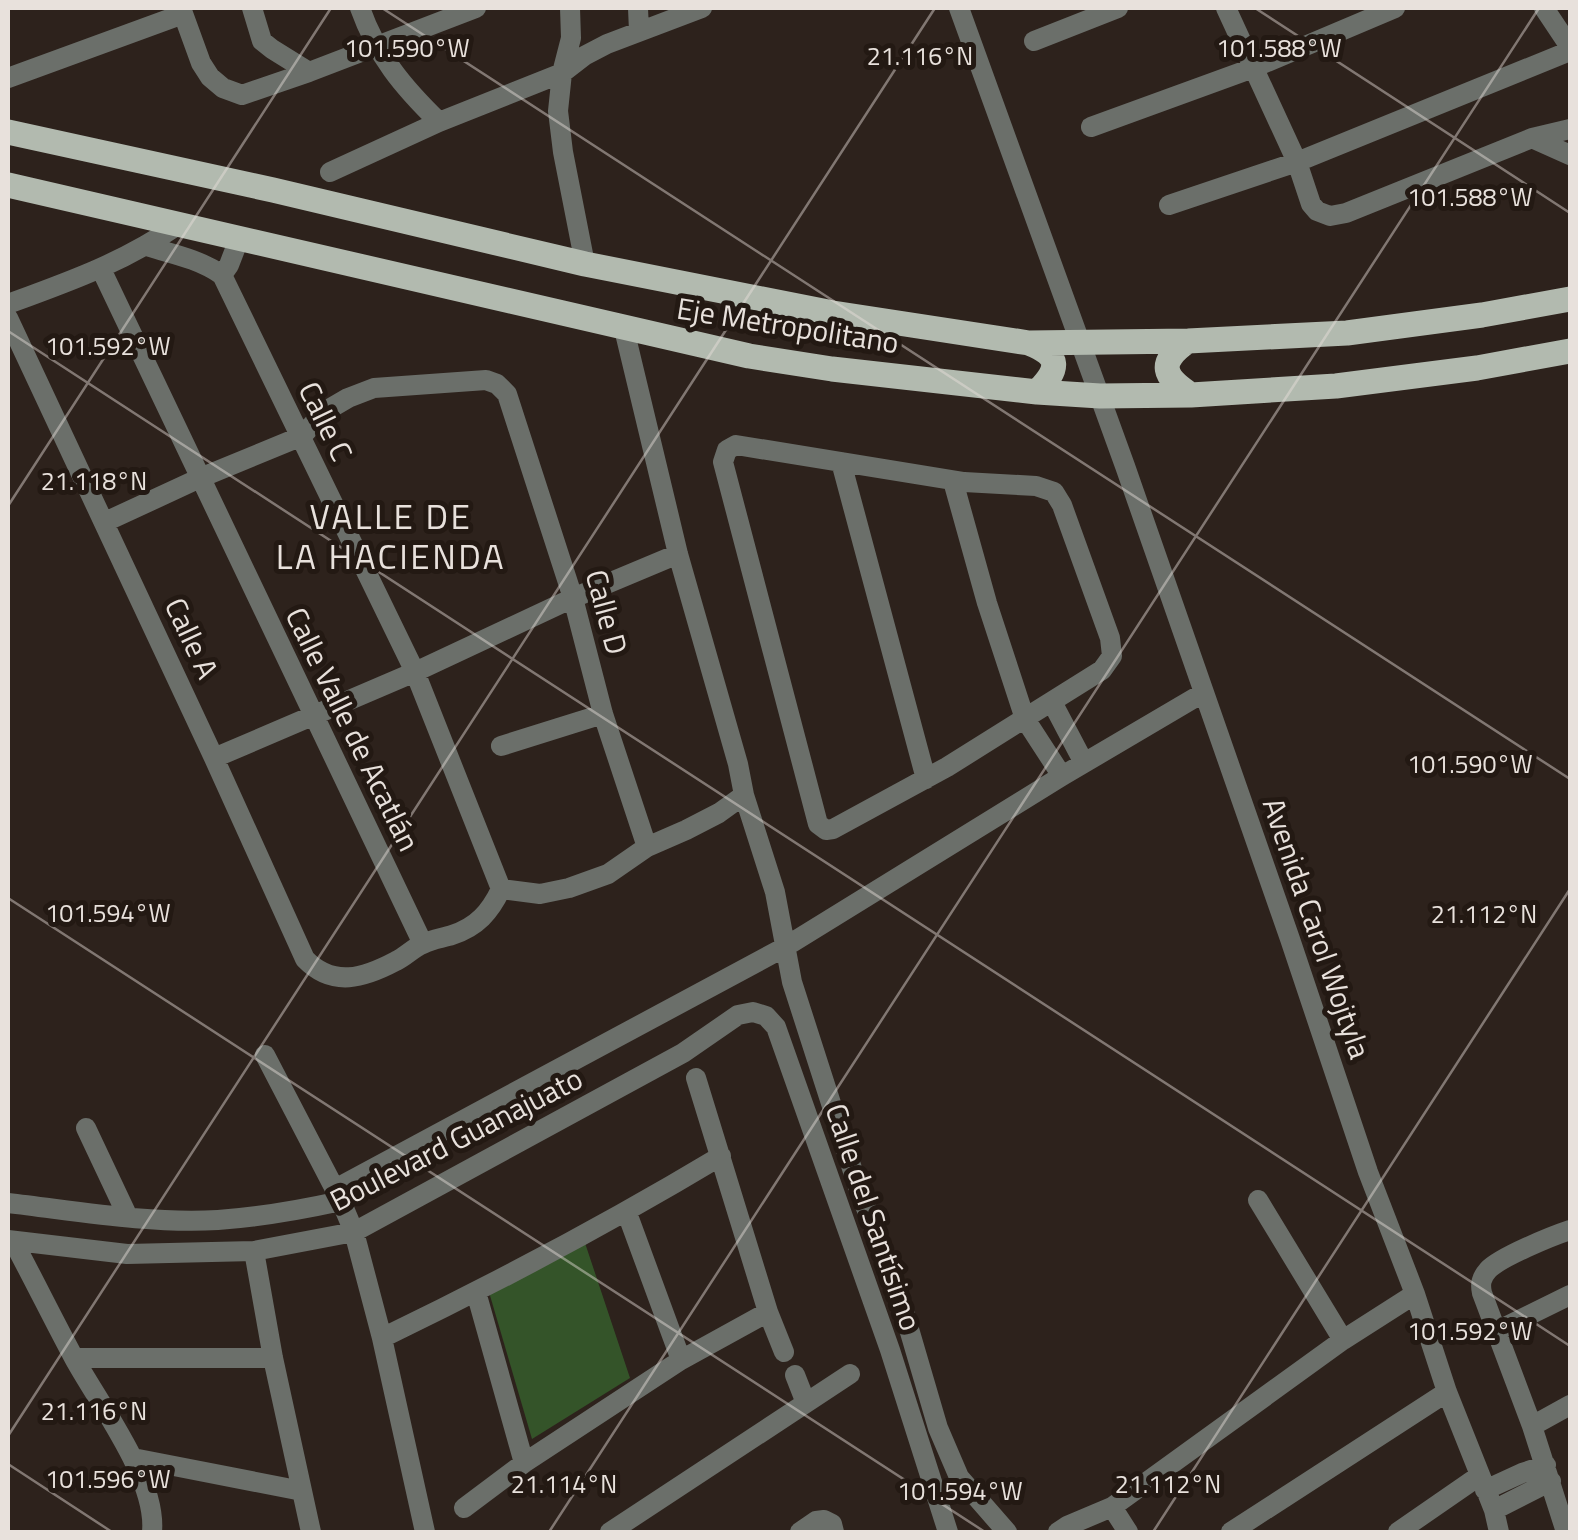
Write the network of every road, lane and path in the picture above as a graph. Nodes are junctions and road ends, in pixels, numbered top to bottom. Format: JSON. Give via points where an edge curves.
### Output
{"nodes":[{"id":1,"x":252,"y":8,"type":"edge"},
{"id":2,"x":360,"y":8,"type":"edge"},
{"id":3,"x":570,"y":8,"type":"edge"},
{"id":4,"x":638,"y":8,"type":"edge"},
{"id":5,"x":702,"y":8,"type":"edge"},
{"id":6,"x":960,"y":8,"type":"edge"},
{"id":7,"x":1118,"y":8,"type":"edge"},
{"id":8,"x":1226,"y":8,"type":"edge"},
{"id":9,"x":1394,"y":8,"type":"edge"},
{"id":10,"x":1544,"y":8,"type":"edge"},
{"id":11,"x":470,"y":9,"type":"edge"},
{"id":12,"x":182,"y":11,"type":"edge"},
{"id":13,"x":639,"y":31,"type":"junction"},
{"id":14,"x":1034,"y":41,"type":"dead end"},
{"id":15,"x":376,"y":45,"type":"junction"},
{"id":16,"x":1570,"y":49,"type":"edge"},
{"id":17,"x":1253,"y":68,"type":"junction"},
{"id":18,"x":309,"y":72,"type":"junction"},
{"id":19,"x":562,"y":73,"type":"junction"},
{"id":20,"x":8,"y":78,"type":"edge"},
{"id":21,"x":439,"y":122,"type":"junction"},
{"id":22,"x":1092,"y":127,"type":"dead end"},
{"id":23,"x":1570,"y":129,"type":"edge"},
{"id":24,"x":8,"y":132,"type":"edge"},
{"id":25,"x":1532,"y":138,"type":"junction"},
{"id":26,"x":1570,"y":155,"type":"edge"},
{"id":27,"x":1297,"y":162,"type":"junction"},
{"id":28,"x":330,"y":172,"type":"dead end"},
{"id":29,"x":8,"y":184,"type":"edge"},
{"id":30,"x":1169,"y":206,"type":"dead end"},
{"id":31,"x":178,"y":225,"type":"junction"},
{"id":32,"x":239,"y":239,"type":"junction"},
{"id":33,"x":146,"y":246,"type":"junction"},
{"id":34,"x":586,"y":264,"type":"junction"},
{"id":35,"x":101,"y":269,"type":"junction"},
{"id":36,"x":222,"y":275,"type":"junction"},
{"id":37,"x":1570,"y":299,"type":"edge"},
{"id":38,"x":8,"y":304,"type":"edge"},
{"id":39,"x":8,"y":318,"type":"edge"},
{"id":40,"x":624,"y":329,"type":"junction"},
{"id":41,"x":1029,"y":342,"type":"junction"},
{"id":42,"x":1188,"y":342,"type":"junction"},
{"id":43,"x":1080,"y":343,"type":"junction"},
{"id":44,"x":1570,"y":351,"type":"edge"},
{"id":45,"x":1037,"y":392,"type":"junction"},
{"id":46,"x":1191,"y":395,"type":"junction"},
{"id":47,"x":1100,"y":396,"type":"junction"},
{"id":48,"x":302,"y":436,"type":"junction"},
{"id":49,"x":842,"y":462,"type":"junction"},
{"id":50,"x":200,"y":478,"type":"junction"},
{"id":51,"x":953,"y":481,"type":"junction"},
{"id":52,"x":104,"y":522,"type":"junction"},
{"id":53,"x":678,"y":554,"type":"junction"},
{"id":54,"x":573,"y":598,"type":"junction"},
{"id":55,"x":414,"y":672,"type":"junction"},
{"id":56,"x":1204,"y":692,"type":"junction"},
{"id":57,"x":1052,"y":702,"type":"junction"},
{"id":58,"x":312,"y":714,"type":"junction"},
{"id":59,"x":603,"y":714,"type":"junction"},
{"id":60,"x":1025,"y":719,"type":"junction"},
{"id":61,"x":502,"y":746,"type":"dead end"},
{"id":62,"x":214,"y":758,"type":"junction"},
{"id":63,"x":1084,"y":763,"type":"junction"},
{"id":64,"x":1062,"y":776,"type":"junction"},
{"id":65,"x":926,"y":779,"type":"junction"},
{"id":66,"x":744,"y":795,"type":"junction"},
{"id":67,"x":647,"y":846,"type":"junction"},
{"id":68,"x":502,"y":889,"type":"junction"},
{"id":69,"x":423,"y":944,"type":"junction"},
{"id":70,"x":785,"y":947,"type":"junction"},
{"id":71,"x":683,"y":1054,"type":"joint"},
{"id":72,"x":265,"y":1055,"type":"dead end"},
{"id":73,"x":696,"y":1078,"type":"dead end"},
{"id":74,"x":86,"y":1128,"type":"dead end"},
{"id":75,"x":721,"y":1156,"type":"junction"},
{"id":76,"x":338,"y":1195,"type":"junction"},
{"id":77,"x":1258,"y":1200,"type":"dead end"},
{"id":78,"x":8,"y":1203,"type":"edge"},
{"id":79,"x":626,"y":1213,"type":"junction"},
{"id":80,"x":128,"y":1217,"type":"junction"},
{"id":81,"x":1570,"y":1230,"type":"edge"},
{"id":82,"x":354,"y":1232,"type":"junction"},
{"id":83,"x":10,"y":1240,"type":"edge"},
{"id":84,"x":254,"y":1251,"type":"junction"},
{"id":85,"x":476,"y":1292,"type":"junction"},
{"id":86,"x":1415,"y":1294,"type":"junction"},
{"id":87,"x":1570,"y":1295,"type":"edge"},
{"id":88,"x":768,"y":1312,"type":"junction"},
{"id":89,"x":1497,"y":1330,"type":"junction"},
{"id":90,"x":382,"y":1338,"type":"junction"},
{"id":91,"x":1343,"y":1340,"type":"junction"},
{"id":92,"x":784,"y":1352,"type":"dead end"},
{"id":93,"x":74,"y":1358,"type":"junction"},
{"id":94,"x":273,"y":1358,"type":"junction"},
{"id":95,"x":681,"y":1360,"type":"junction"},
{"id":96,"x":850,"y":1374,"type":"dead end"},
{"id":97,"x":795,"y":1375,"type":"dead end"},
{"id":98,"x":1447,"y":1392,"type":"junction"},
{"id":99,"x":806,"y":1403,"type":"junction"},
{"id":100,"x":1570,"y":1405,"type":"edge"},
{"id":101,"x":1532,"y":1426,"type":"junction"},
{"id":102,"x":132,"y":1458,"type":"junction"},
{"id":103,"x":524,"y":1463,"type":"junction"},
{"id":104,"x":1548,"y":1473,"type":"junction"},
{"id":105,"x":302,"y":1491,"type":"junction"},
{"id":106,"x":1486,"y":1492,"type":"junction"},
{"id":107,"x":1112,"y":1507,"type":"junction"},
{"id":108,"x":464,"y":1508,"type":"dead end"},
{"id":109,"x":1566,"y":1525,"type":"edge"},
{"id":110,"x":152,"y":1532,"type":"edge"},
{"id":111,"x":312,"y":1532,"type":"edge"},
{"id":112,"x":426,"y":1532,"type":"edge"},
{"id":113,"x":610,"y":1532,"type":"edge"},
{"id":114,"x":800,"y":1532,"type":"edge"},
{"id":115,"x":834,"y":1532,"type":"edge"},
{"id":116,"x":948,"y":1532,"type":"edge"},
{"id":117,"x":1007,"y":1532,"type":"edge"},
{"id":118,"x":1058,"y":1532,"type":"edge"},
{"id":119,"x":1128,"y":1532,"type":"edge"},
{"id":120,"x":1231,"y":1532,"type":"edge"},
{"id":121,"x":1398,"y":1532,"type":"edge"},
{"id":122,"x":1500,"y":1532,"type":"edge"}],
"edges":[{"from":1,"to":18,"type":"street","via":[[262,41]]},
{"from":2,"to":15,"type":"street"},
{"from":3,"to":19,"type":"street"},
{"from":4,"to":13,"type":"street"},
{"from":5,"to":13,"type":"street"},
{"from":6,"to":43,"type":"street","name":"Avenida Carol Wojtyla"},
{"from":7,"to":14,"type":"street"},
{"from":8,"to":17,"type":"street"},
{"from":9,"to":17,"type":"street"},
{"from":10,"to":16,"type":"street"},
{"from":11,"to":15,"type":"street"},
{"from":12,"to":18,"type":"street","via":[[200,62],[223,88],[242,95]]},
{"from":12,"to":20,"type":"street"},
{"from":13,"to":19,"type":"street"},
{"from":15,"to":18,"type":"street"},
{"from":15,"to":21,"type":"street","via":[[406,90]]},
{"from":16,"to":27,"type":"street"},
{"from":17,"to":22,"type":"street"},
{"from":17,"to":27,"type":"street"},
{"from":19,"to":21,"type":"street"},
{"from":19,"to":34,"type":"street","via":[[563,152]]},
{"from":21,"to":28,"type":"street"},
{"from":23,"to":25,"type":"street"},
{"from":24,"to":34,"type":"main road","name":"Eje Metropolitano"},
{"from":25,"to":26,"type":"street"},
{"from":25,"to":27,"type":"street","via":[[1330,216],[1310,204]]},
{"from":27,"to":30,"type":"street"},
{"from":29,"to":31,"type":"main road","name":"Eje Metropolitano"},
{"from":31,"to":32,"type":"main road","name":"Eje Metropolitano"},
{"from":31,"to":33,"type":"street"},
{"from":32,"to":36,"type":"street"},
{"from":32,"to":40,"type":"main road","name":"Eje Metropolitano"},
{"from":33,"to":35,"type":"street"},
{"from":33,"to":36,"type":"street"},
{"from":34,"to":41,"type":"main road","name":"Eje Metropolitano","via":[[833,313]]},
{"from":35,"to":38,"type":"street"},
{"from":35,"to":50,"type":"street","name":"Calle Valle de Acatlán"},
{"from":36,"to":48,"type":"street","name":"Calle C"},
{"from":37,"to":42,"type":"main road","name":"Eje Metropolitano","via":[[1347,334]]},
{"from":39,"to":52,"type":"street","name":"Calle A"},
{"from":40,"to":45,"type":"main road","name":"Eje Metropolitano","via":[[782,361]]},
{"from":40,"to":53,"type":"street"},
{"from":41,"to":43,"type":"main road","name":"Eje Metropolitano"},
{"from":41,"to":45,"type":"main road","via":[[1054,363],[1052,377]]},
{"from":42,"to":43,"type":"main road","name":"Eje Metropolitano"},
{"from":42,"to":46,"type":"main road","via":[[1171,356],[1167,370]]},
{"from":43,"to":47,"type":"street","name":"Avenida Carol Wojtyla"},
{"from":44,"to":46,"type":"main road","name":"Eje Metropolitano","via":[[1336,386]]},
{"from":45,"to":47,"type":"main road","name":"Eje Metropolitano"},
{"from":46,"to":47,"type":"main road","name":"Eje Metropolitano"},
{"from":47,"to":56,"type":"street","name":"Avenida Carol Wojtyla"},
{"from":48,"to":50,"type":"street"},
{"from":48,"to":54,"type":"street","name":"Calle D","via":[[324,412],[374,388],[497,384],[506,394]]},
{"from":48,"to":55,"type":"street","name":"Calle C"},
{"from":49,"to":51,"type":"street"},
{"from":49,"to":65,"type":"street"},
{"from":49,"to":65,"type":"street","via":[[736,444],[723,462],[818,824],[834,829]]},
{"from":50,"to":52,"type":"street"},
{"from":50,"to":58,"type":"street","name":"Calle Valle de Acatlán"},
{"from":51,"to":57,"type":"street","via":[[1036,486],[1054,492],[1062,505],[1112,656],[1102,670]]},
{"from":51,"to":60,"type":"street"},
{"from":52,"to":62,"type":"street","name":"Calle A"},
{"from":53,"to":54,"type":"street"},
{"from":53,"to":66,"type":"street"},
{"from":54,"to":55,"type":"street"},
{"from":54,"to":59,"type":"street","name":"Calle D"},
{"from":55,"to":58,"type":"street"},
{"from":55,"to":68,"type":"street","name":"Calle C"},
{"from":56,"to":63,"type":"street","name":"Boulevard Guanajuato"},
{"from":56,"to":86,"type":"street","name":"Avenida Carol Wojtyla"},
{"from":57,"to":60,"type":"street"},
{"from":57,"to":63,"type":"street"},
{"from":58,"to":62,"type":"street"},
{"from":58,"to":69,"type":"street","name":"Calle Valle de Acatlán"},
{"from":59,"to":61,"type":"street"},
{"from":59,"to":67,"type":"street","name":"Calle D"},
{"from":60,"to":64,"type":"street"},
{"from":60,"to":65,"type":"street"},
{"from":62,"to":69,"type":"street","name":"Calle A","via":[[315,970],[348,979]]},
{"from":63,"to":64,"type":"street","name":"Boulevard Guanajuato"},
{"from":64,"to":70,"type":"street","name":"Boulevard Guanajuato"},
{"from":66,"to":67,"type":"street"},
{"from":66,"to":70,"type":"street"},
{"from":67,"to":68,"type":"street","via":[[608,874],[568,888],[540,894]]},
{"from":68,"to":69,"type":"street","via":[[478,923]]},
{"from":70,"to":76,"type":"street","name":"Boulevard Guanajuato"},
{"from":70,"to":117,"type":"street","via":[[938,1428],[959,1477]]},
{"from":71,"to":82,"type":"street","name":"Boulevard Guanajuato"},
{"from":71,"to":116,"type":"street","name":"Calle del Santísimo","via":[[738,1015],[766,1016],[776,1027]]},
{"from":72,"to":76,"type":"street"},
{"from":73,"to":75,"type":"street"},
{"from":74,"to":80,"type":"street"},
{"from":75,"to":79,"type":"street"},
{"from":75,"to":88,"type":"street"},
{"from":76,"to":80,"type":"street","name":"Boulevard Guanajuato","via":[[282,1214]]},
{"from":76,"to":82,"type":"street"},
{"from":77,"to":91,"type":"street"},
{"from":78,"to":80,"type":"street","name":"Boulevard Guanajuato"},
{"from":79,"to":85,"type":"street"},
{"from":79,"to":95,"type":"street"},
{"from":81,"to":89,"type":"street","via":[[1488,1270],[1480,1285]]},
{"from":82,"to":84,"type":"street","name":"Boulevard Guanajuato"},
{"from":82,"to":90,"type":"street"},
{"from":83,"to":84,"type":"street","name":"Boulevard Guanajuato","via":[[127,1254]]},
{"from":83,"to":93,"type":"street"},
{"from":84,"to":94,"type":"street"},
{"from":85,"to":90,"type":"street"},
{"from":85,"to":103,"type":"street"},
{"from":86,"to":91,"type":"street"},
{"from":86,"to":98,"type":"street","name":"Avenida Carol Wojtyla"},
{"from":87,"to":89,"type":"street"},
{"from":88,"to":92,"type":"street"},
{"from":88,"to":95,"type":"street"},
{"from":89,"to":101,"type":"street"},
{"from":90,"to":112,"type":"street"},
{"from":91,"to":107,"type":"street"},
{"from":93,"to":94,"type":"street"},
{"from":93,"to":102,"type":"street"},
{"from":94,"to":105,"type":"street"},
{"from":95,"to":103,"type":"street"},
{"from":96,"to":99,"type":"street"},
{"from":97,"to":99,"type":"street"},
{"from":98,"to":106,"type":"street","name":"Avenida Carol Wojtyla"},
{"from":98,"to":120,"type":"street"},
{"from":99,"to":113,"type":"street"},
{"from":100,"to":101,"type":"street"},
{"from":101,"to":104,"type":"street"},
{"from":102,"to":105,"type":"street"},
{"from":102,"to":110,"type":"street"},
{"from":103,"to":108,"type":"street"},
{"from":104,"to":106,"type":"street"},
{"from":104,"to":109,"type":"street"},
{"from":105,"to":111,"type":"street"},
{"from":106,"to":121,"type":"street"},
{"from":106,"to":122,"type":"street","name":"Avenida Carol Wojtyla"},
{"from":107,"to":118,"type":"street"},
{"from":107,"to":119,"type":"street"},
{"from":114,"to":115,"type":"street","via":[[824,1520]]}]}
